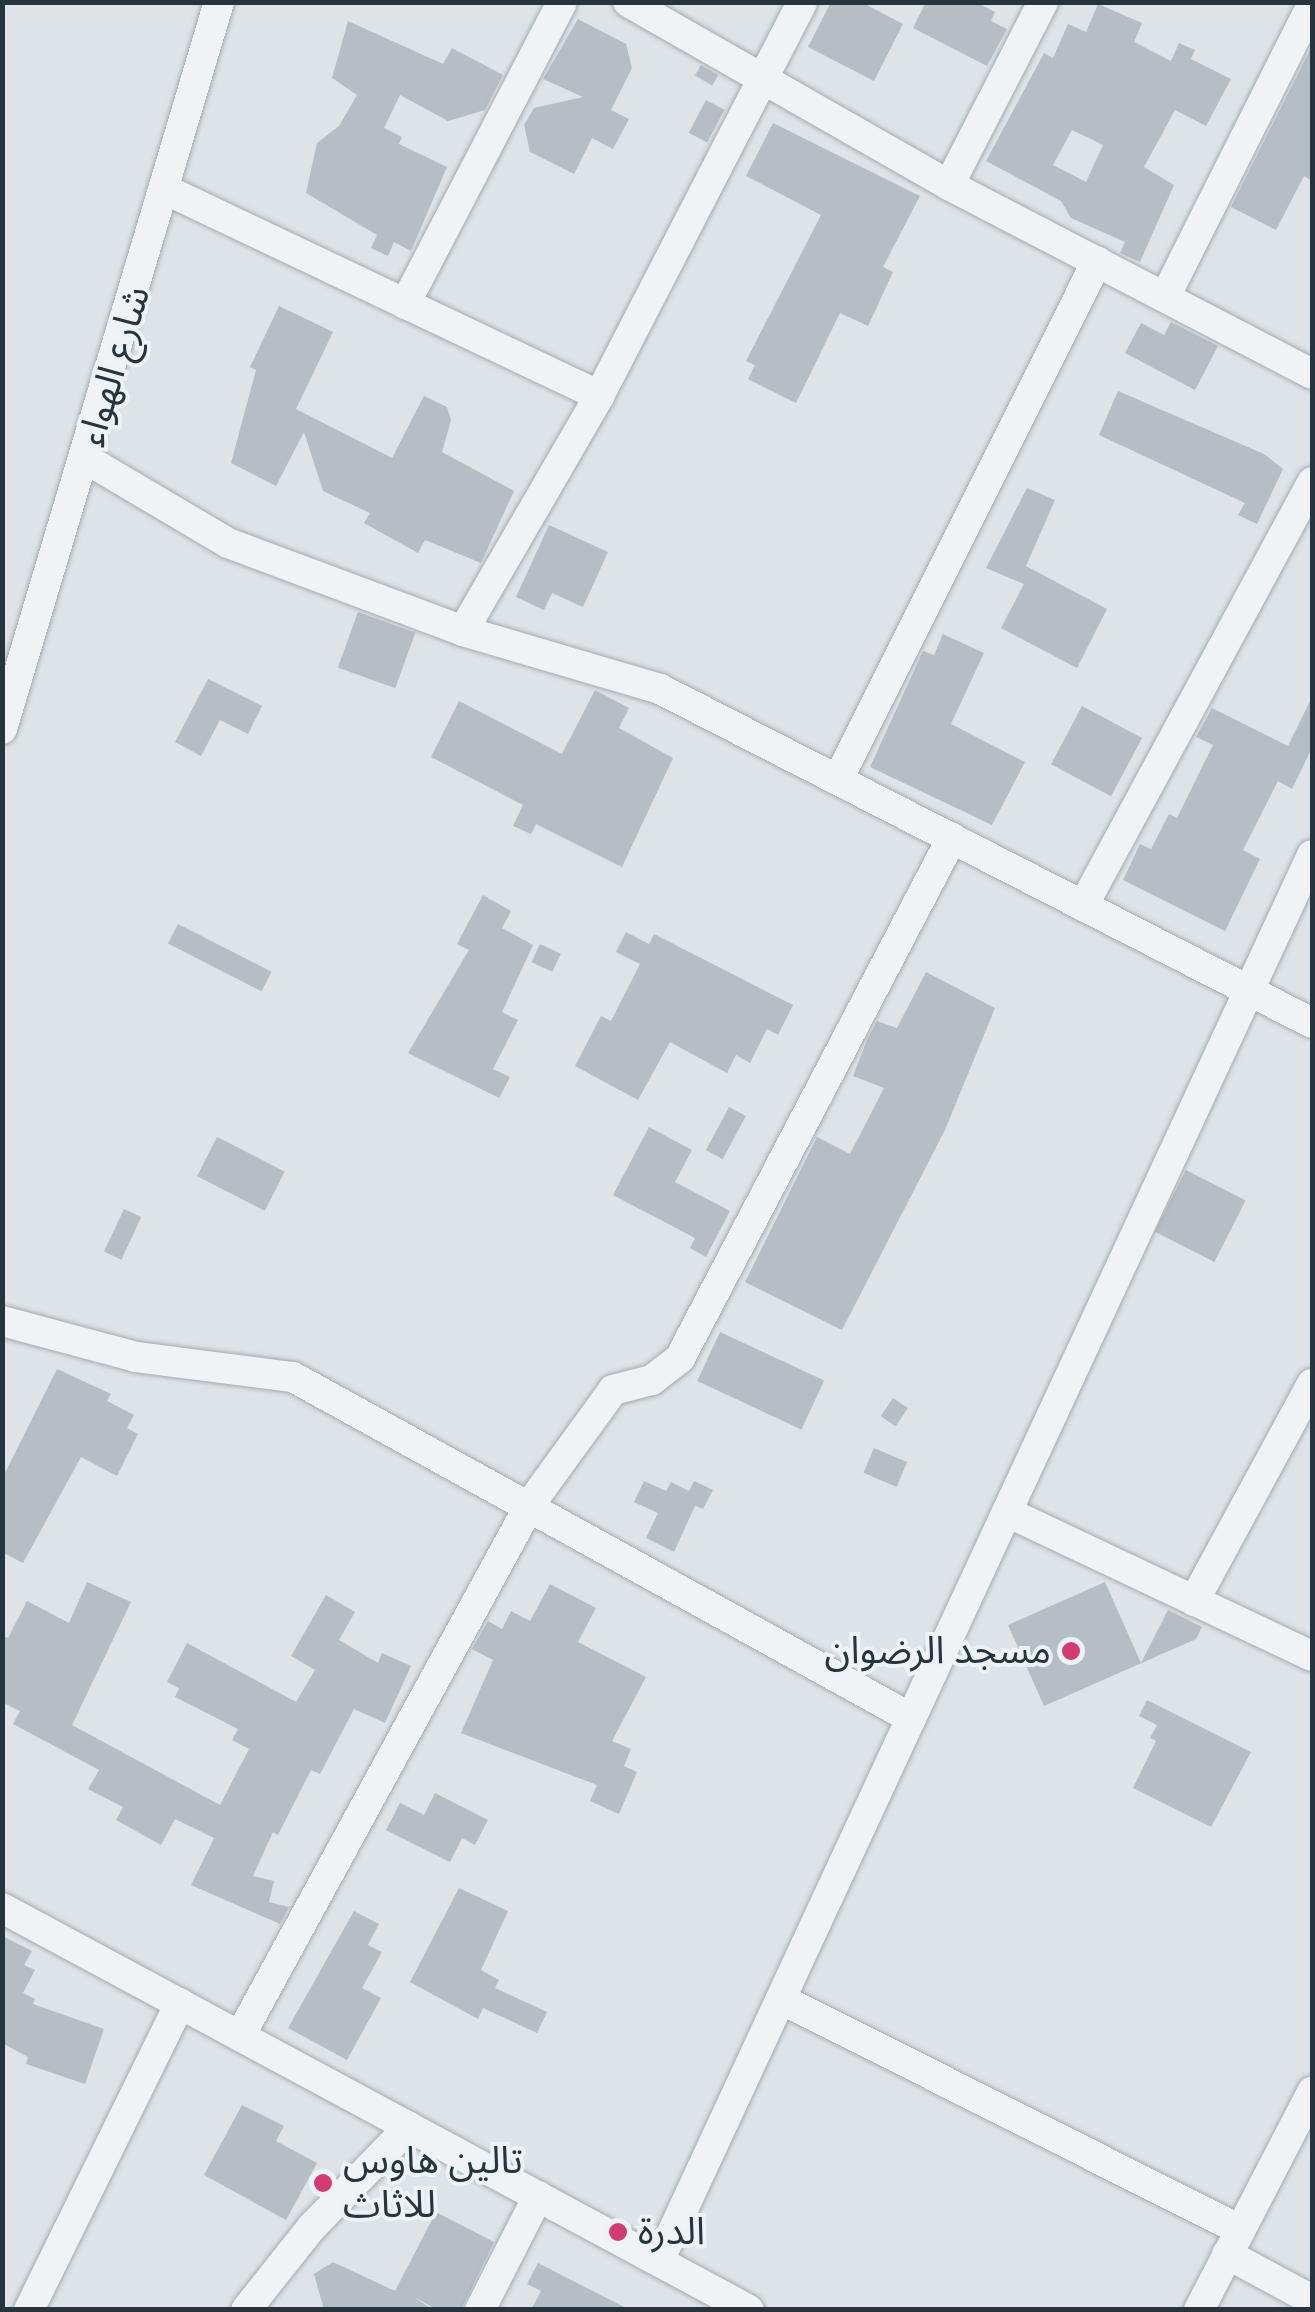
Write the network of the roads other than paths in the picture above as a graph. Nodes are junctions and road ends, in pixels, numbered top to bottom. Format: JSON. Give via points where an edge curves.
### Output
{"nodes":[{"id":1,"x":220,"y":2,"type":"edge"},
{"id":2,"x":562,"y":2,"type":"edge"},
{"id":3,"x":628,"y":2,"type":"edge"},
{"id":4,"x":802,"y":2,"type":"edge"},
{"id":5,"x":1043,"y":2,"type":"edge"},
{"id":6,"x":1312,"y":5,"type":"edge"},
{"id":7,"x":764,"y":76,"type":"junction"},
{"id":8,"x":950,"y":185,"type":"junction"},
{"id":9,"x":166,"y":190,"type":"junction"},
{"id":10,"x":1097,"y":262,"type":"junction"},
{"id":11,"x":1165,"y":297,"type":"junction"},
{"id":12,"x":405,"y":304,"type":"junction"},
{"id":13,"x":1312,"y":374,"type":"edge"},
{"id":14,"x":599,"y":396,"type":"junction"},
{"id":15,"x":86,"y":459,"type":"junction"},
{"id":16,"x":1312,"y":482,"type":"edge"},
{"id":17,"x":463,"y":630,"type":"junction"},
{"id":18,"x":2,"y":729,"type":"edge"},
{"id":19,"x":838,"y":780,"type":"junction"},
{"id":20,"x":952,"y":838,"type":"junction"},
{"id":21,"x":1312,"y":855,"type":"edge"},
{"id":22,"x":1083,"y":906,"type":"junction"},
{"id":23,"x":1249,"y":990,"type":"junction"},
{"id":24,"x":1312,"y":1023,"type":"edge"},
{"id":25,"x":2,"y":1321,"type":"edge"},
{"id":26,"x":1312,"y":1384,"type":"edge"},
{"id":27,"x":531,"y":1503,"type":"junction"},
{"id":28,"x":1007,"y":1512,"type":"junction"},
{"id":29,"x":1194,"y":1601,"type":"junction"},
{"id":30,"x":1312,"y":1656,"type":"edge"},
{"id":31,"x":912,"y":1718,"type":"junction"},
{"id":32,"x":2,"y":1908,"type":"edge"},
{"id":33,"x":781,"y":1999,"type":"junction"},
{"id":34,"x":180,"y":2003,"type":"junction"},
{"id":35,"x":240,"y":2036,"type":"junction"},
{"id":36,"x":1312,"y":2092,"type":"edge"},
{"id":37,"x":410,"y":2127,"type":"junction"},
{"id":38,"x":538,"y":2196,"type":"junction"},
{"id":39,"x":1234,"y":2242,"type":"junction"},
{"id":40,"x":659,"y":2261,"type":"junction"},
{"id":41,"x":1312,"y":2300,"type":"edge"},
{"id":42,"x":740,"y":2307,"type":"edge"},
{"id":43,"x":29,"y":2310,"type":"edge"},
{"id":44,"x":246,"y":2310,"type":"edge"},
{"id":45,"x":480,"y":2310,"type":"edge"},
{"id":46,"x":1198,"y":2310,"type":"edge"}],
"edges":[{"from":1,"to":9,"type":"street","name":"شارع الهواء"},
{"from":2,"to":12,"type":"street"},
{"from":3,"to":7,"type":"street"},
{"from":4,"to":7,"type":"street"},
{"from":5,"to":8,"type":"street"},
{"from":6,"to":11,"type":"street"},
{"from":7,"to":8,"type":"street"},
{"from":7,"to":14,"type":"street"},
{"from":8,"to":10,"type":"street"},
{"from":9,"to":12,"type":"street"},
{"from":9,"to":15,"type":"street","name":"شارع الهواء"},
{"from":10,"to":11,"type":"street"},
{"from":10,"to":19,"type":"street"},
{"from":11,"to":13,"type":"street"},
{"from":12,"to":14,"type":"street"},
{"from":14,"to":17,"type":"street"},
{"from":15,"to":17,"type":"street","via":[[228,542]]},
{"from":15,"to":18,"type":"street","name":"شارع الهواء"},
{"from":16,"to":22,"type":"street"},
{"from":17,"to":19,"type":"street","via":[[660,690]]},
{"from":19,"to":20,"type":"street"},
{"from":20,"to":22,"type":"street"},
{"from":20,"to":27,"type":"street","via":[[680,1358],[652,1380],[613,1390]]},
{"from":21,"to":23,"type":"street"},
{"from":22,"to":23,"type":"street"},
{"from":23,"to":24,"type":"street"},
{"from":23,"to":28,"type":"street"},
{"from":25,"to":27,"type":"street","via":[[136,1357],[293,1378]]},
{"from":26,"to":29,"type":"street"},
{"from":27,"to":31,"type":"street"},
{"from":27,"to":35,"type":"street"},
{"from":28,"to":29,"type":"street"},
{"from":28,"to":31,"type":"street"},
{"from":29,"to":30,"type":"street"},
{"from":31,"to":33,"type":"street"},
{"from":32,"to":34,"type":"street"},
{"from":33,"to":39,"type":"street"},
{"from":33,"to":40,"type":"street"},
{"from":34,"to":35,"type":"street"},
{"from":34,"to":43,"type":"street"},
{"from":35,"to":37,"type":"street"},
{"from":36,"to":39,"type":"street"},
{"from":37,"to":38,"type":"street"},
{"from":37,"to":44,"type":"street","via":[[311,2228]]},
{"from":38,"to":40,"type":"street"},
{"from":38,"to":45,"type":"street"},
{"from":39,"to":41,"type":"street"},
{"from":39,"to":46,"type":"street"},
{"from":40,"to":42,"type":"street"}]}
